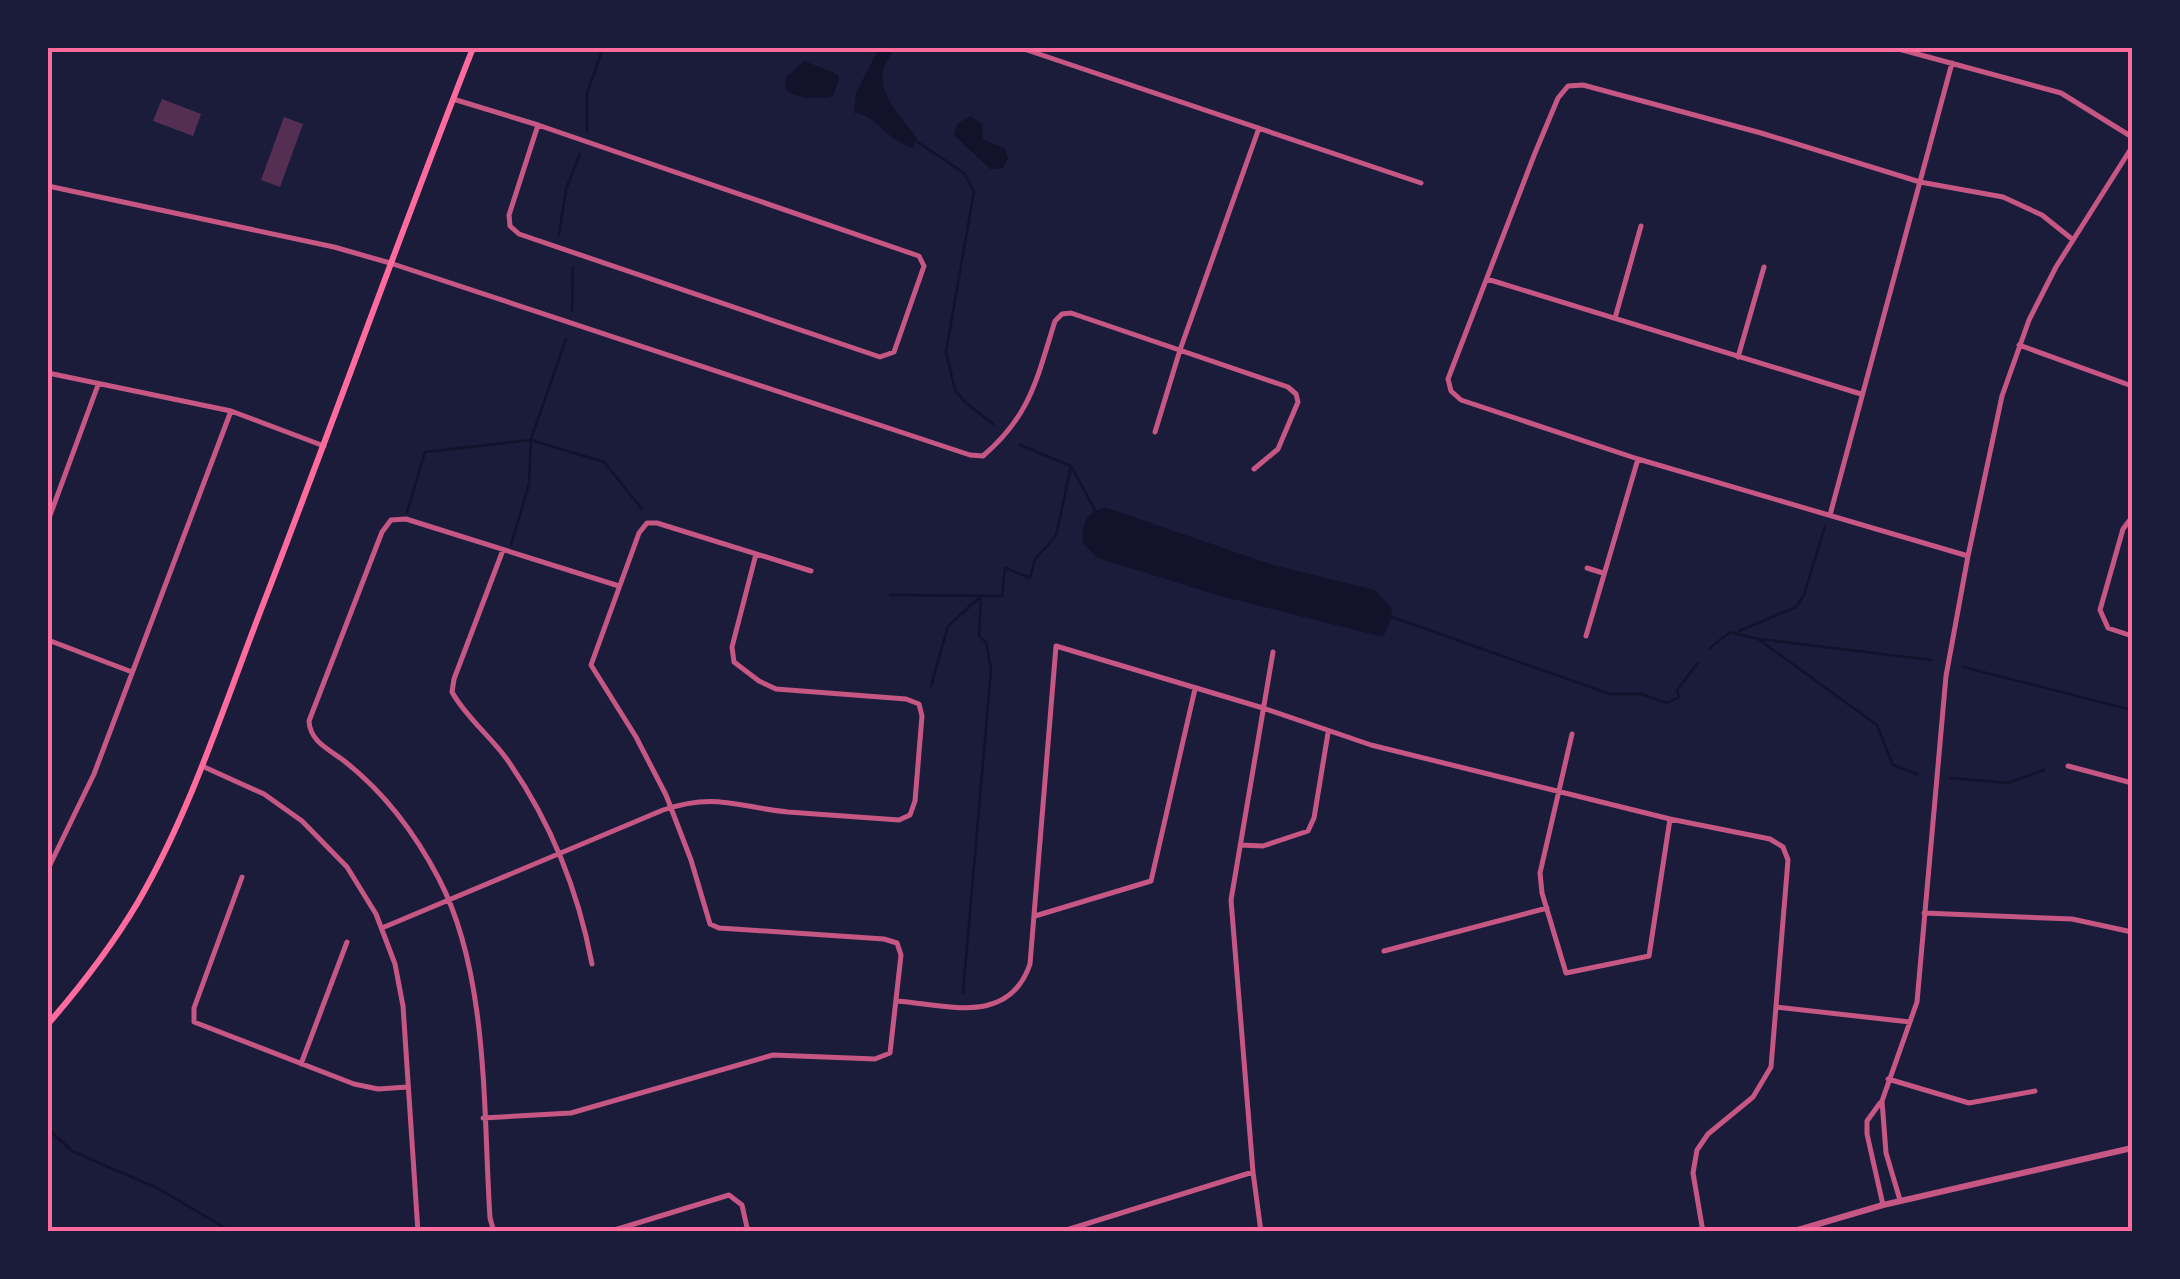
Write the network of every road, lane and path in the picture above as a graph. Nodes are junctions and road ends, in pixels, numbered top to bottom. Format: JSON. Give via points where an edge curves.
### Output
{"nodes":[{"id":1,"x":473,"y":48,"type":"edge"},
{"id":2,"x":1021,"y":48,"type":"edge"},
{"id":3,"x":1896,"y":48,"type":"edge"},
{"id":4,"x":1952,"y":64,"type":"junction"},
{"id":5,"x":452,"y":100,"type":"junction"},
{"id":6,"x":538,"y":125,"type":"junction"},
{"id":7,"x":1259,"y":128,"type":"junction"},
{"id":8,"x":2132,"y":137,"type":"edge"},
{"id":9,"x":2132,"y":147,"type":"edge"},
{"id":10,"x":1920,"y":182,"type":"junction"},
{"id":11,"x":1422,"y":183,"type":"dead end"},
{"id":12,"x":48,"y":186,"type":"edge"},
{"id":13,"x":1641,"y":226,"type":"dead end"},
{"id":14,"x":2072,"y":238,"type":"junction"},
{"id":15,"x":390,"y":263,"type":"junction"},
{"id":16,"x":1764,"y":267,"type":"dead end"},
{"id":17,"x":1487,"y":279,"type":"junction"},
{"id":18,"x":1615,"y":318,"type":"junction"},
{"id":19,"x":2019,"y":345,"type":"junction"},
{"id":20,"x":1180,"y":350,"type":"junction"},
{"id":21,"x":1738,"y":357,"type":"junction"},
{"id":22,"x":48,"y":373,"type":"edge"},
{"id":23,"x":98,"y":385,"type":"junction"},
{"id":24,"x":2132,"y":386,"type":"edge"},
{"id":25,"x":1861,"y":394,"type":"junction"},
{"id":26,"x":231,"y":411,"type":"junction"},
{"id":27,"x":1155,"y":432,"type":"dead end"},
{"id":28,"x":324,"y":446,"type":"junction"},
{"id":29,"x":1638,"y":459,"type":"junction"},
{"id":30,"x":1254,"y":468,"type":"dead end"},
{"id":31,"x":1830,"y":515,"type":"junction"},
{"id":32,"x":2132,"y":517,"type":"edge"},
{"id":33,"x":48,"y":521,"type":"edge"},
{"id":34,"x":503,"y":550,"type":"junction"},
{"id":35,"x":756,"y":554,"type":"junction"},
{"id":36,"x":1968,"y":556,"type":"junction"},
{"id":37,"x":1587,"y":568,"type":"dead end"},
{"id":38,"x":810,"y":571,"type":"dead end"},
{"id":39,"x":1604,"y":574,"type":"junction"},
{"id":40,"x":620,"y":586,"type":"junction"},
{"id":41,"x":1586,"y":636,"type":"dead end"},
{"id":42,"x":2132,"y":636,"type":"edge"},
{"id":43,"x":48,"y":640,"type":"edge"},
{"id":44,"x":1272,"y":652,"type":"dead end"},
{"id":45,"x":132,"y":672,"type":"junction"},
{"id":46,"x":1194,"y":690,"type":"junction"},
{"id":47,"x":1263,"y":708,"type":"junction"},
{"id":48,"x":1328,"y":732,"type":"junction"},
{"id":49,"x":1572,"y":734,"type":"dead end"},
{"id":50,"x":201,"y":766,"type":"junction"},
{"id":51,"x":2068,"y":766,"type":"dead end"},
{"id":52,"x":2132,"y":783,"type":"edge"},
{"id":53,"x":1556,"y":792,"type":"junction"},
{"id":54,"x":672,"y":807,"type":"junction"},
{"id":55,"x":1670,"y":820,"type":"junction"},
{"id":56,"x":1240,"y":845,"type":"junction"},
{"id":57,"x":560,"y":853,"type":"junction"},
{"id":58,"x":48,"y":869,"type":"edge"},
{"id":59,"x":242,"y":877,"type":"dead end"},
{"id":60,"x":449,"y":900,"type":"junction"},
{"id":61,"x":1546,"y":908,"type":"junction"},
{"id":62,"x":1924,"y":912,"type":"junction"},
{"id":63,"x":1034,"y":916,"type":"junction"},
{"id":64,"x":382,"y":928,"type":"junction"},
{"id":65,"x":2132,"y":932,"type":"edge"},
{"id":66,"x":346,"y":942,"type":"dead end"},
{"id":67,"x":1384,"y":951,"type":"dead end"},
{"id":68,"x":592,"y":964,"type":"dead end"},
{"id":69,"x":897,"y":1001,"type":"junction"},
{"id":70,"x":1776,"y":1007,"type":"junction"},
{"id":71,"x":1910,"y":1022,"type":"junction"},
{"id":72,"x":48,"y":1024,"type":"edge"},
{"id":73,"x":301,"y":1064,"type":"junction"},
{"id":74,"x":1888,"y":1079,"type":"junction"},
{"id":75,"x":408,"y":1087,"type":"junction"},
{"id":76,"x":2035,"y":1091,"type":"dead end"},
{"id":77,"x":1882,"y":1101,"type":"junction"},
{"id":78,"x":483,"y":1118,"type":"junction"},
{"id":79,"x":2132,"y":1148,"type":"edge"},
{"id":80,"x":1253,"y":1172,"type":"junction"},
{"id":81,"x":1900,"y":1200,"type":"junction"},
{"id":82,"x":1883,"y":1205,"type":"junction"},
{"id":83,"x":418,"y":1232,"type":"edge"},
{"id":84,"x":494,"y":1232,"type":"edge"},
{"id":85,"x":608,"y":1232,"type":"edge"},
{"id":86,"x":748,"y":1232,"type":"edge"},
{"id":87,"x":1060,"y":1232,"type":"edge"},
{"id":88,"x":1262,"y":1232,"type":"edge"},
{"id":89,"x":1703,"y":1232,"type":"edge"},
{"id":90,"x":1790,"y":1232,"type":"edge"}],
"edges":[{"from":1,"to":5,"type":"main road"},
{"from":2,"to":7,"type":"street"},
{"from":3,"to":4,"type":"street"},
{"from":4,"to":8,"type":"street","via":[[2072,98]]},
{"from":4,"to":10,"type":"street"},
{"from":5,"to":6,"type":"street"},
{"from":5,"to":15,"type":"main road"},
{"from":6,"to":6,"type":"street","via":[[509,215],[518,234],[885,357],[896,346],[922,259]]},
{"from":7,"to":11,"type":"street"},
{"from":7,"to":20,"type":"street"},
{"from":9,"to":14,"type":"street"},
{"from":10,"to":14,"type":"street","via":[[2013,201]]},
{"from":10,"to":17,"type":"street","via":[[1762,133],[1568,86]]},
{"from":10,"to":25,"type":"street"},
{"from":12,"to":15,"type":"street"},
{"from":13,"to":18,"type":"street"},
{"from":14,"to":19,"type":"street"},
{"from":15,"to":20,"type":"street","via":[[970,455],[983,456],[994,447],[1028,405],[1062,314]]},
{"from":15,"to":28,"type":"main road"},
{"from":16,"to":21,"type":"street"},
{"from":17,"to":18,"type":"street"},
{"from":17,"to":29,"type":"street","via":[[1448,379],[1451,391],[1461,400]]},
{"from":18,"to":21,"type":"street"},
{"from":19,"to":24,"type":"street"},
{"from":19,"to":36,"type":"street"},
{"from":20,"to":27,"type":"street"},
{"from":20,"to":30,"type":"street","via":[[1296,394],[1278,449]]},
{"from":21,"to":25,"type":"street"},
{"from":22,"to":23,"type":"street"},
{"from":23,"to":26,"type":"street"},
{"from":23,"to":33,"type":"street"},
{"from":25,"to":31,"type":"street"},
{"from":26,"to":28,"type":"street"},
{"from":26,"to":45,"type":"street"},
{"from":28,"to":50,"type":"main road"},
{"from":29,"to":31,"type":"street"},
{"from":29,"to":39,"type":"street"},
{"from":31,"to":36,"type":"street"},
{"from":32,"to":42,"type":"street","via":[[2100,610],[2104,623]]},
{"from":34,"to":40,"type":"street"},
{"from":34,"to":57,"type":"street","via":[[452,692],[526,787]]},
{"from":34,"to":60,"type":"street","via":[[390,520],[309,726],[315,739],[392,807]]},
{"from":35,"to":38,"type":"street"},
{"from":35,"to":40,"type":"street","via":[[647,522]]},
{"from":35,"to":54,"type":"street","via":[[732,647],[736,664],[784,691],[919,704],[914,806],[899,820],[714,799]]},
{"from":36,"to":62,"type":"street","via":[[1942,710]]},
{"from":37,"to":39,"type":"street"},
{"from":39,"to":41,"type":"street"},
{"from":40,"to":54,"type":"street","via":[[592,668]]},
{"from":43,"to":45,"type":"street"},
{"from":44,"to":47,"type":"street"},
{"from":45,"to":58,"type":"street"},
{"from":46,"to":47,"type":"street"},
{"from":46,"to":63,"type":"street","via":[[1151,880]]},
{"from":46,"to":63,"type":"street","via":[[1056,646]]},
{"from":47,"to":48,"type":"street"},
{"from":47,"to":56,"type":"street"},
{"from":48,"to":53,"type":"street"},
{"from":48,"to":56,"type":"street","via":[[1308,831],[1256,848]]},
{"from":49,"to":53,"type":"street"},
{"from":50,"to":64,"type":"street","via":[[264,794],[302,820],[347,867]]},
{"from":50,"to":72,"type":"main road","via":[[138,903]]},
{"from":51,"to":52,"type":"street"},
{"from":53,"to":55,"type":"street"},
{"from":53,"to":61,"type":"street","via":[[1540,873]]},
{"from":54,"to":57,"type":"street"},
{"from":54,"to":69,"type":"street","via":[[710,924],[897,944]]},
{"from":55,"to":61,"type":"street","via":[[1650,956],[1566,972]]},
{"from":55,"to":70,"type":"street","via":[[1784,847]]},
{"from":56,"to":80,"type":"street","via":[[1231,900]]},
{"from":57,"to":60,"type":"street"},
{"from":57,"to":68,"type":"street"},
{"from":59,"to":73,"type":"street","via":[[193,1020]]},
{"from":60,"to":64,"type":"street"},
{"from":60,"to":78,"type":"street","via":[[471,969]]},
{"from":61,"to":67,"type":"street"},
{"from":62,"to":65,"type":"street","via":[[2072,918]]},
{"from":62,"to":71,"type":"street"},
{"from":63,"to":69,"type":"street","via":[[1030,964],[1010,997],[972,1008]]},
{"from":64,"to":75,"type":"street","via":[[401,993]]},
{"from":66,"to":73,"type":"street"},
{"from":69,"to":78,"type":"street","via":[[893,1044],[888,1056],[875,1060],[773,1055],[571,1113]]},
{"from":70,"to":71,"type":"street"},
{"from":70,"to":89,"type":"street","via":[[1768,1078],[1696,1150]]},
{"from":71,"to":74,"type":"street"},
{"from":73,"to":75,"type":"street","via":[[365,1087]]},
{"from":74,"to":76,"type":"street","via":[[1969,1103]]},
{"from":74,"to":77,"type":"street"},
{"from":75,"to":83,"type":"street"},
{"from":77,"to":81,"type":"street","via":[[1886,1153]]},
{"from":77,"to":82,"type":"street","via":[[1867,1120],[1867,1134]]},
{"from":78,"to":84,"type":"street"},
{"from":79,"to":81,"type":"street"},
{"from":80,"to":87,"type":"street"},
{"from":80,"to":88,"type":"street"},
{"from":81,"to":82,"type":"street"},
{"from":82,"to":90,"type":"street"},
{"from":85,"to":86,"type":"street","via":[[725,1195],[742,1205]]}]}
